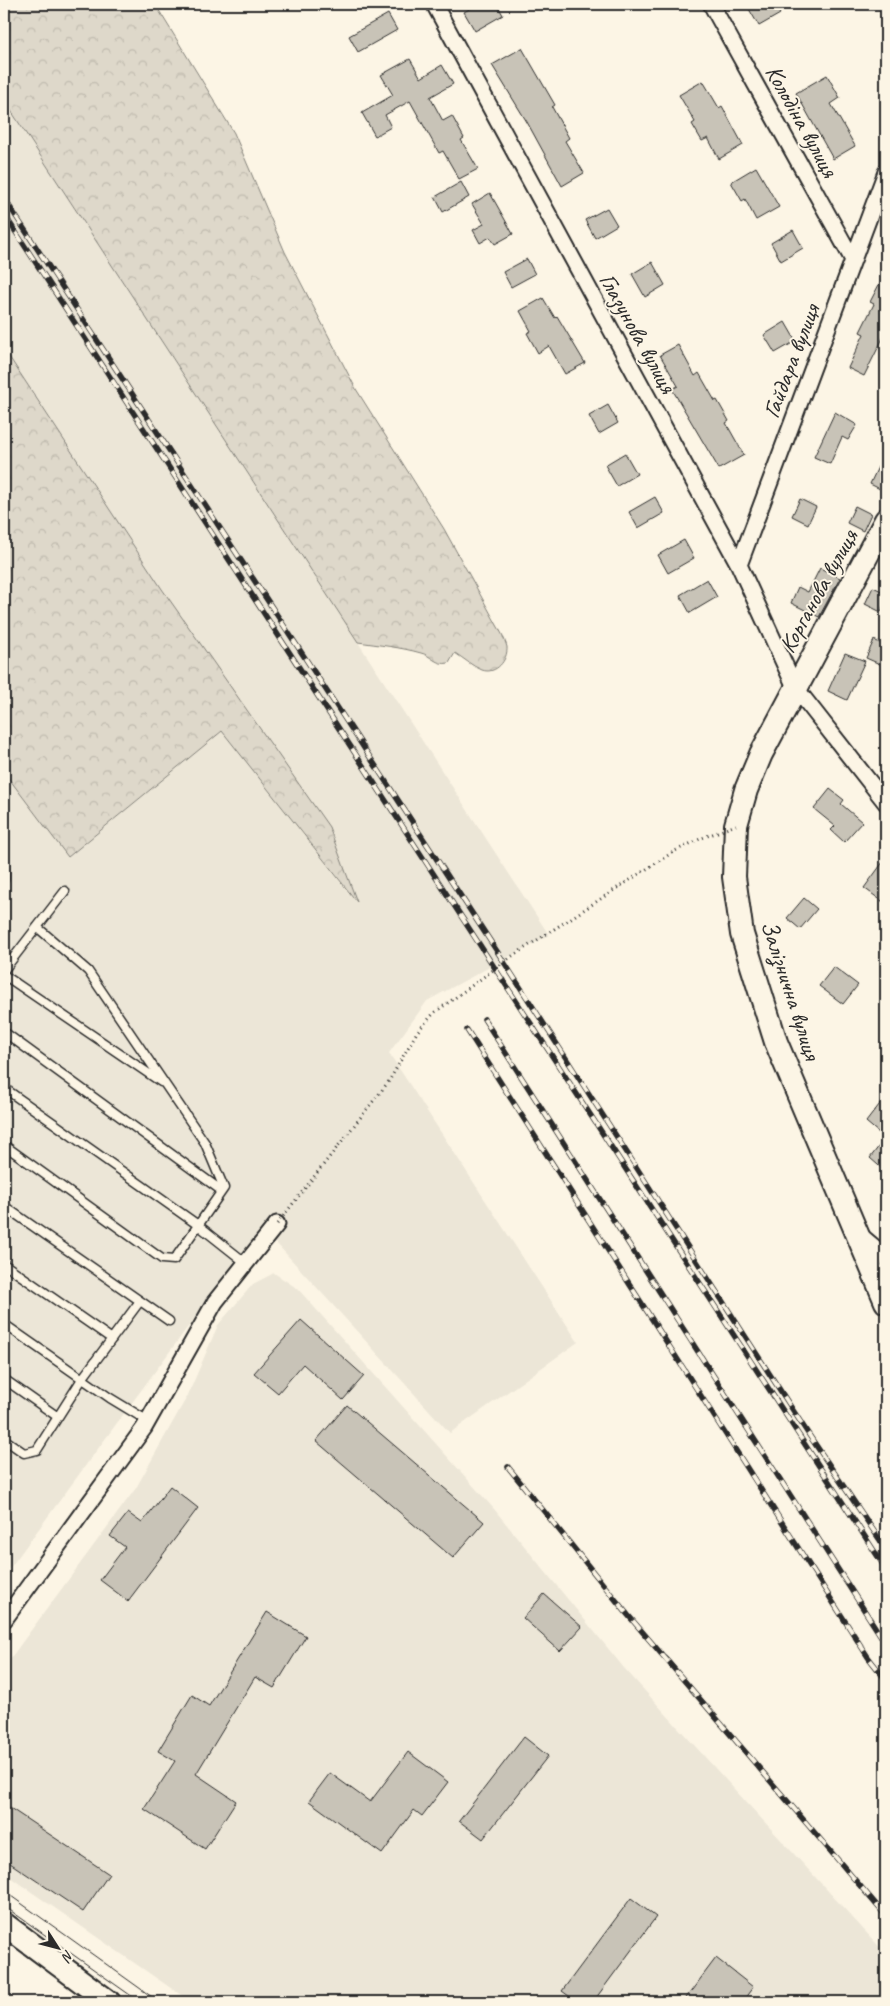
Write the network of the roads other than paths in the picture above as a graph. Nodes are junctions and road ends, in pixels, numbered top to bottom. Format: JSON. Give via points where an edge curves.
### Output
{"nodes":[{"id":1,"x":434,"y":4,"type":"edge"},
{"id":2,"x":711,"y":4,"type":"edge"},
{"id":3,"x":886,"y":172,"type":"edge"},
{"id":4,"x":881,"y":203,"type":"edge"},
{"id":5,"x":853,"y":260,"type":"junction"},
{"id":6,"x":886,"y":520,"type":"edge"},
{"id":7,"x":739,"y":565,"type":"junction"},
{"id":8,"x":796,"y":687,"type":"junction"},
{"id":9,"x":886,"y":803,"type":"edge"},
{"id":10,"x":4,"y":869,"type":"edge"},
{"id":11,"x":4,"y":880,"type":"edge"},
{"id":12,"x":65,"y":891,"type":"dead end"},
{"id":13,"x":36,"y":927,"type":"junction"},
{"id":14,"x":4,"y":970,"type":"edge"},
{"id":15,"x":4,"y":975,"type":"edge"},
{"id":16,"x":4,"y":1032,"type":"edge"},
{"id":17,"x":165,"y":1084,"type":"junction"},
{"id":18,"x":4,"y":1088,"type":"edge"},
{"id":19,"x":4,"y":1145,"type":"edge"},
{"id":20,"x":222,"y":1191,"type":"junction"},
{"id":21,"x":4,"y":1206,"type":"edge"},
{"id":22,"x":277,"y":1224,"type":"road end"},
{"id":23,"x":198,"y":1226,"type":"junction"},
{"id":24,"x":858,"y":1233,"type":"junction"},
{"id":25,"x":886,"y":1258,"type":"edge"},
{"id":26,"x":246,"y":1263,"type":"junction"},
{"id":27,"x":4,"y":1264,"type":"edge"},
{"id":28,"x":140,"y":1301,"type":"junction"},
{"id":29,"x":886,"y":1302,"type":"edge"},
{"id":30,"x":169,"y":1321,"type":"dead end"},
{"id":31,"x":4,"y":1324,"type":"edge"},
{"id":32,"x":112,"y":1339,"type":"junction"},
{"id":33,"x":4,"y":1379,"type":"edge"},
{"id":34,"x":82,"y":1379,"type":"junction"},
{"id":35,"x":58,"y":1417,"type":"junction"},
{"id":36,"x":148,"y":1421,"type":"junction"},
{"id":37,"x":4,"y":1439,"type":"edge"},
{"id":38,"x":4,"y":1620,"type":"edge"},
{"id":39,"x":4,"y":1924,"type":"edge"},
{"id":40,"x":109,"y":2002,"type":"edge"}],
"edges":[{"from":1,"to":7,"type":"street","name":"Глазунова вулиця"},
{"from":2,"to":5,"type":"street","name":"Колодіна вулиця"},
{"from":3,"to":4,"type":"street","name":"Гайдара вулиця"},
{"from":4,"to":5,"type":"street","name":"Гайдара вулиця"},
{"from":5,"to":7,"type":"street","name":"Гайдара вулиця"},
{"from":6,"to":8,"type":"main road","name":"Корганова вулиця"},
{"from":7,"to":8,"type":"street","name":"Глазунова вулиця"},
{"from":8,"to":9,"type":"street","name":"Глазунова вулиця"},
{"from":8,"to":24,"type":"main road","name":"Залізнична вулиця","via":[[746,790],[736,825],[734,877],[742,934],[776,1042]]},
{"from":10,"to":11,"type":"lane"},
{"from":12,"to":13,"type":"lane"},
{"from":13,"to":14,"type":"lane"},
{"from":13,"to":17,"type":"lane","via":[[88,971]]},
{"from":15,"to":17,"type":"lane"},
{"from":16,"to":20,"type":"lane"},
{"from":17,"to":20,"type":"lane","via":[[205,1143],[224,1188]]},
{"from":18,"to":23,"type":"lane"},
{"from":19,"to":23,"type":"lane","via":[[162,1259],[174,1260]]},
{"from":20,"to":23,"type":"lane"},
{"from":21,"to":28,"type":"lane"},
{"from":22,"to":26,"type":"street"},
{"from":23,"to":26,"type":"lane"},
{"from":24,"to":25,"type":"street"},
{"from":24,"to":29,"type":"main road","name":"Залізнична вулиця"},
{"from":26,"to":36,"type":"street","via":[[215,1302]]},
{"from":27,"to":32,"type":"lane"},
{"from":28,"to":30,"type":"lane"},
{"from":28,"to":32,"type":"lane"},
{"from":31,"to":34,"type":"lane"},
{"from":32,"to":34,"type":"lane"},
{"from":33,"to":35,"type":"lane"},
{"from":34,"to":35,"type":"lane"},
{"from":34,"to":36,"type":"lane"},
{"from":35,"to":37,"type":"lane","via":[[37,1450],[24,1453]]},
{"from":36,"to":38,"type":"street"},
{"from":39,"to":40,"type":"main road"}]}
